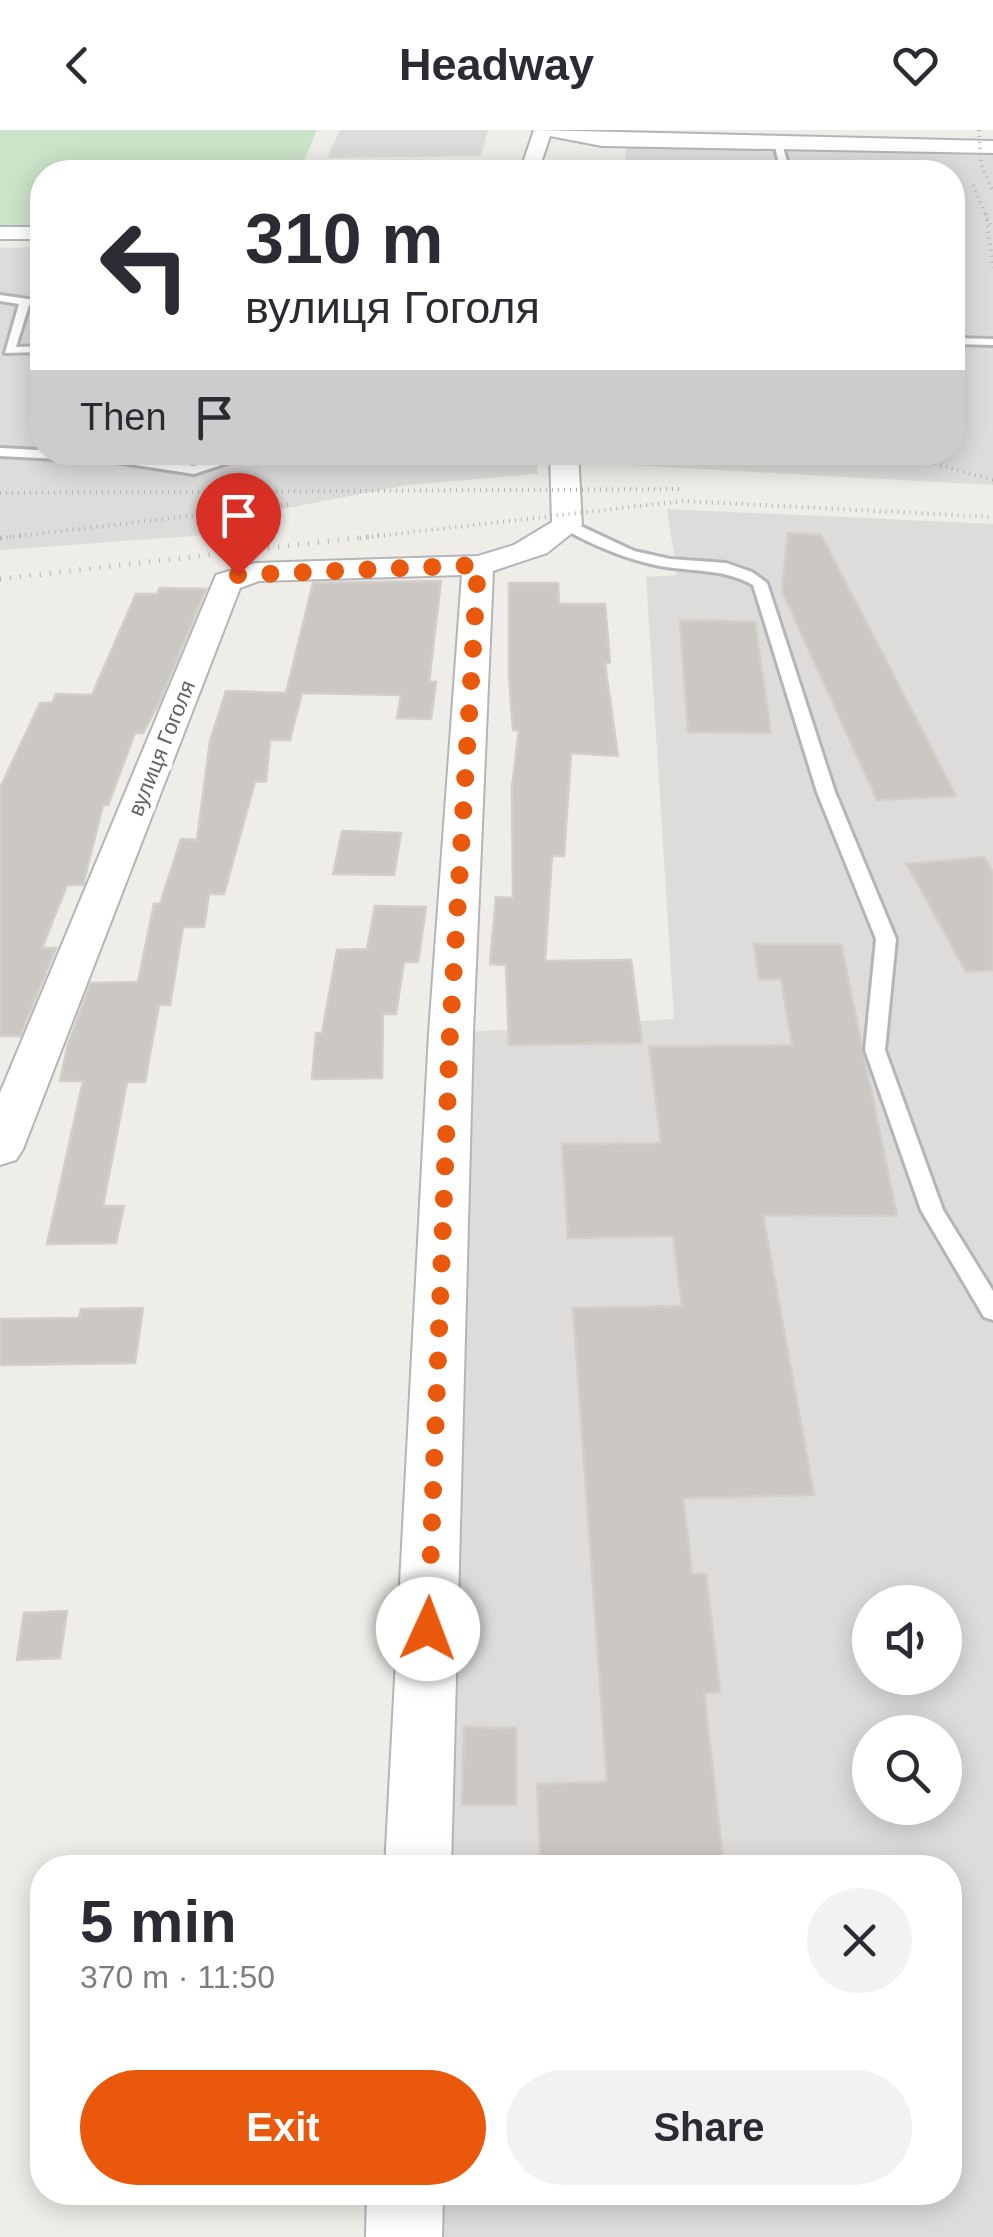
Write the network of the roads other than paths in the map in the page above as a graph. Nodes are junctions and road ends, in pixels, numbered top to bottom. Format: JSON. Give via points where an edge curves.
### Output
{"nodes":[{"id":1,"x":544,"y":130,"type":"edge"},
{"id":2,"x":602,"y":140,"type":"junction"},
{"id":3,"x":778,"y":143,"type":"junction"},
{"id":4,"x":993,"y":146,"type":"edge"},
{"id":5,"x":533,"y":160,"type":"edge"},
{"id":6,"x":545,"y":160,"type":"edge"},
{"id":7,"x":783,"y":160,"type":"edge"},
{"id":8,"x":0,"y":233,"type":"edge"},
{"id":9,"x":30,"y":233,"type":"edge"},
{"id":10,"x":0,"y":298,"type":"edge"},
{"id":11,"x":25,"y":302,"type":"junction"},
{"id":12,"x":30,"y":303,"type":"edge"},
{"id":13,"x":965,"y":341,"type":"edge"},
{"id":14,"x":993,"y":342,"type":"edge"},
{"id":15,"x":30,"y":350,"type":"edge"},
{"id":16,"x":0,"y":452,"type":"edge"},
{"id":17,"x":30,"y":453,"type":"edge"},
{"id":18,"x":162,"y":465,"type":"edge"},
{"id":19,"x":211,"y":465,"type":"edge"},
{"id":20,"x":565,"y":465,"type":"edge"},
{"id":21,"x":567,"y":526,"type":"junction"},
{"id":22,"x":478,"y":565,"type":"junction"},
{"id":23,"x":0,"y":1149,"type":"edge"},
{"id":24,"x":993,"y":1311,"type":"edge"},
{"id":25,"x":418,"y":1855,"type":"edge"},
{"id":26,"x":405,"y":2205,"type":"edge"},
{"id":27,"x":404,"y":2237,"type":"edge"}],
"edges":[{"from":1,"to":2,"type":"street"},
{"from":1,"to":5,"type":"street"},
{"from":2,"to":3,"type":"street"},
{"from":2,"to":6,"type":"street","via":[[588,151]]},
{"from":3,"to":4,"type":"street"},
{"from":3,"to":7,"type":"lane"},
{"from":8,"to":9,"type":"street"},
{"from":10,"to":11,"type":"lane"},
{"from":11,"to":12,"type":"lane"},
{"from":11,"to":15,"type":"lane","via":[[9,351]]},
{"from":13,"to":14,"type":"lane"},
{"from":16,"to":17,"type":"lane"},
{"from":18,"to":19,"type":"lane"},
{"from":20,"to":21,"type":"street"},
{"from":21,"to":22,"type":"street","name":"вулиця Гоголя","via":[[537,547]]},
{"from":21,"to":24,"type":"lane","via":[[621,552],[675,564],[722,564],[760,583],[826,792],[886,939],[876,1050],[932,1210]]},
{"from":22,"to":23,"type":"street","name":"вулиця Гоголя","via":[[256,572],[227,582]]},
{"from":22,"to":25,"type":"street","via":[[450,1033]]},
{"from":26,"to":27,"type":"street"}]}
